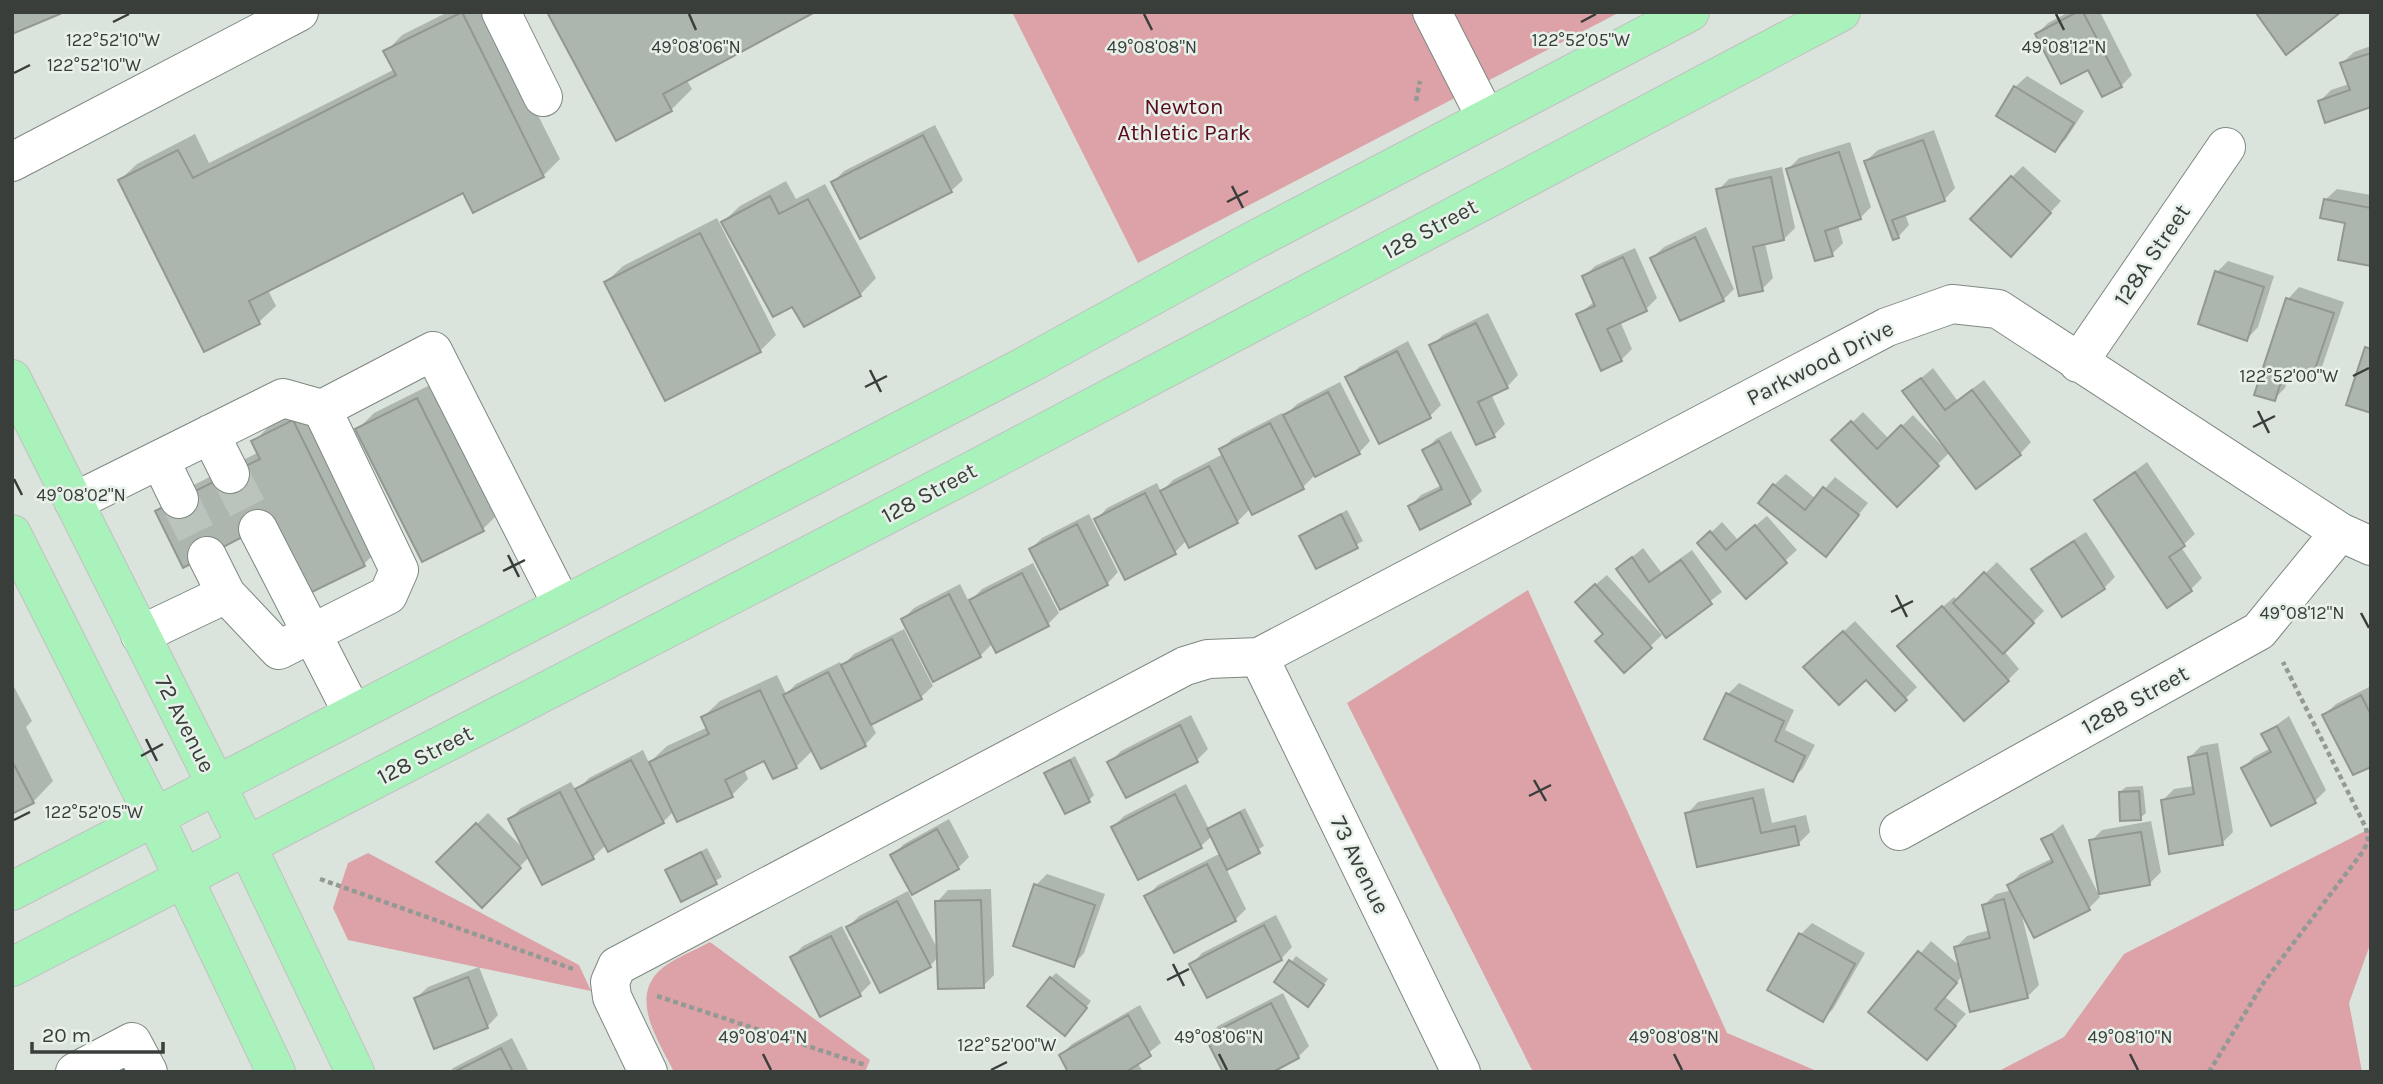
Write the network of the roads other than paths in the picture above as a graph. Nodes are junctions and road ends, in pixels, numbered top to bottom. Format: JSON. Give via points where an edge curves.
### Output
{"nodes":[{"id":1,"x":299,"y":12,"type":"edge"},
{"id":2,"x":501,"y":12,"type":"edge"},
{"id":3,"x":1432,"y":12,"type":"edge"},
{"id":4,"x":1690,"y":12,"type":"edge"},
{"id":5,"x":1841,"y":12,"type":"edge"},
{"id":6,"x":543,"y":97,"type":"dead end"},
{"id":7,"x":1486,"y":118,"type":"junction"},
{"id":8,"x":2226,"y":147,"type":"dead end"},
{"id":9,"x":12,"y":162,"type":"edge"},
{"id":10,"x":2078,"y":363,"type":"junction"},
{"id":11,"x":12,"y":379,"type":"edge"},
{"id":12,"x":322,"y":409,"type":"junction"},
{"id":13,"x":210,"y":434,"type":"junction"},
{"id":14,"x":160,"y":460,"type":"junction"},
{"id":15,"x":230,"y":474,"type":"tunnel mouth"},
{"id":16,"x":179,"y":499,"type":"tunnel mouth"},
{"id":17,"x":74,"y":502,"type":"junction"},
{"id":18,"x":258,"y":529,"type":"tunnel mouth"},
{"id":19,"x":12,"y":534,"type":"edge"},
{"id":20,"x":2355,"y":539,"type":"edge"},
{"id":21,"x":206,"y":556,"type":"tunnel mouth"},
{"id":22,"x":226,"y":594,"type":"junction"},
{"id":23,"x":562,"y":605,"type":"junction"},
{"id":24,"x":313,"y":634,"type":"junction"},
{"id":25,"x":140,"y":635,"type":"junction"},
{"id":26,"x":1259,"y":657,"type":"junction"},
{"id":27,"x":353,"y":714,"type":"junction"},
{"id":28,"x":216,"y":786,"type":"junction"},
{"id":29,"x":155,"y":818,"type":"junction"},
{"id":30,"x":1899,"y":831,"type":"dead end"},
{"id":31,"x":247,"y":846,"type":"junction"},
{"id":32,"x":184,"y":879,"type":"junction"},
{"id":33,"x":12,"y":891,"type":"edge"},
{"id":34,"x":12,"y":967,"type":"edge"},
{"id":35,"x":1448,"y":1067,"type":"edge"},
{"id":36,"x":75,"y":1072,"type":"edge"},
{"id":37,"x":148,"y":1072,"type":"edge"},
{"id":38,"x":276,"y":1072,"type":"edge"},
{"id":39,"x":355,"y":1072,"type":"edge"},
{"id":40,"x":648,"y":1072,"type":"edge"}],
"edges":[{"from":1,"to":9,"type":"street"},
{"from":2,"to":6,"type":"street"},
{"from":3,"to":7,"type":"street"},
{"from":4,"to":7,"type":"main road"},
{"from":5,"to":31,"type":"main road","name":"128 Street","via":[[962,476]]},
{"from":7,"to":23,"type":"main road","via":[[1027,365]]},
{"from":8,"to":10,"type":"street","name":"128A Street"},
{"from":10,"to":20,"type":"street","name":"Parkwood Drive"},
{"from":10,"to":26,"type":"street","name":"Parkwood Drive","via":[[1998,309],[1952,304],[1887,327]]},
{"from":11,"to":17,"type":"main road","name":"72 Avenue"},
{"from":12,"to":13,"type":"street","via":[[283,398]]},
{"from":12,"to":23,"type":"street","via":[[432,351]]},
{"from":12,"to":24,"type":"street","via":[[399,570],[388,595]]},
{"from":13,"to":14,"type":"street"},
{"from":13,"to":15,"type":"street"},
{"from":14,"to":16,"type":"street"},
{"from":14,"to":17,"type":"street"},
{"from":17,"to":25,"type":"main road","name":"72 Avenue"},
{"from":18,"to":24,"type":"street"},
{"from":19,"to":29,"type":"main road"},
{"from":20,"to":30,"type":"street","name":"128B Street","via":[[2259,631]]},
{"from":21,"to":22,"type":"street"},
{"from":22,"to":24,"type":"street","via":[[279,650]]},
{"from":22,"to":25,"type":"street"},
{"from":23,"to":27,"type":"main road"},
{"from":24,"to":27,"type":"street"},
{"from":25,"to":28,"type":"main road","name":"72 Avenue"},
{"from":26,"to":35,"type":"street","name":"73 Avenue"},
{"from":26,"to":40,"type":"street","via":[[1208,659],[1185,666],[617,966],[610,982],[612,997]]},
{"from":27,"to":28,"type":"main road"},
{"from":28,"to":29,"type":"main road"},
{"from":28,"to":31,"type":"main road","name":"72 Avenue"},
{"from":29,"to":32,"type":"main road"},
{"from":29,"to":33,"type":"main road"},
{"from":31,"to":32,"type":"main road","name":"128 Street"},
{"from":31,"to":39,"type":"main road","name":"72 Avenue"},
{"from":32,"to":34,"type":"main road","name":"128 Street"},
{"from":32,"to":38,"type":"main road"},
{"from":36,"to":37,"type":"street","via":[[132,1042]]}]}
